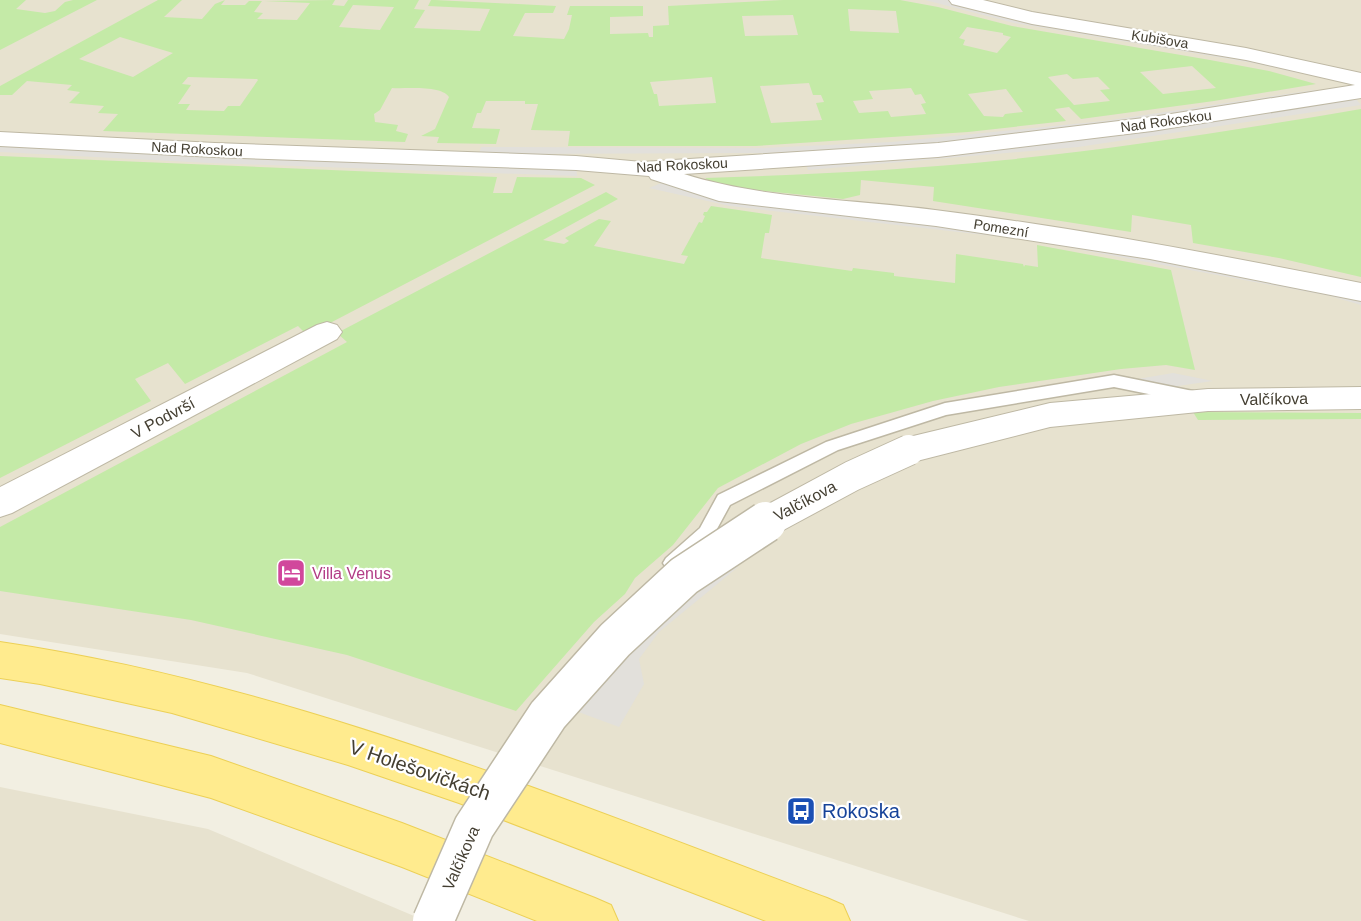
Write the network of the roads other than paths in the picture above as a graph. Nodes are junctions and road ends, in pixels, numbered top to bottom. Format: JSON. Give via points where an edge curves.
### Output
{"nodes":[{"id":1,"x":959,"y":0,"type":"edge"},
{"id":2,"x":1361,"y":80,"type":"edge"},
{"id":3,"x":1361,"y":91,"type":"edge"},
{"id":4,"x":0,"y":139,"type":"edge"},
{"id":5,"x":642,"y":169,"type":"junction"},
{"id":6,"x":1361,"y":292,"type":"edge"},
{"id":7,"x":327,"y":332,"type":"dead end"},
{"id":8,"x":1361,"y":398,"type":"edge"},
{"id":9,"x":1208,"y":400,"type":"junction"},
{"id":10,"x":0,"y":503,"type":"edge"},
{"id":11,"x":657,"y":577,"type":"dead end"},
{"id":12,"x":0,"y":660,"type":"edge"},
{"id":13,"x":0,"y":724,"type":"edge"},
{"id":14,"x":433,"y":921,"type":"edge"},
{"id":15,"x":595,"y":921,"type":"edge"},
{"id":16,"x":827,"y":921,"type":"edge"}],
"edges":[{"from":1,"to":2,"type":"street","name":"Kubišova","via":[[1032,18],[1246,54]]},
{"from":3,"to":5,"type":"street","name":"Nad Rokoskou","via":[[1152,124],[938,150]]},
{"from":4,"to":5,"type":"street","name":"Nad Rokoskou"},
{"from":5,"to":6,"type":"street","name":"Pomezní","via":[[719,193],[936,218],[1150,250]]},
{"from":7,"to":10,"type":"street","name":"V Podvrší"},
{"from":8,"to":9,"type":"street","name":"Valčíkova"},
{"from":9,"to":11,"type":"lane","via":[[1114,381],[934,412],[832,446],[724,500],[706,533]]},
{"from":9,"to":14,"type":"street","name":"Valčíkova","bridge":true,"via":[[1050,415],[909,450],[766,522],[684,576],[615,640],[548,715],[474,827]]},
{"from":12,"to":16,"type":"main road","name":"V Holešovičkách","via":[[172,694],[348,745],[459,782]]},
{"from":13,"to":15,"type":"main road","via":[[211,777],[402,845]]}]}
